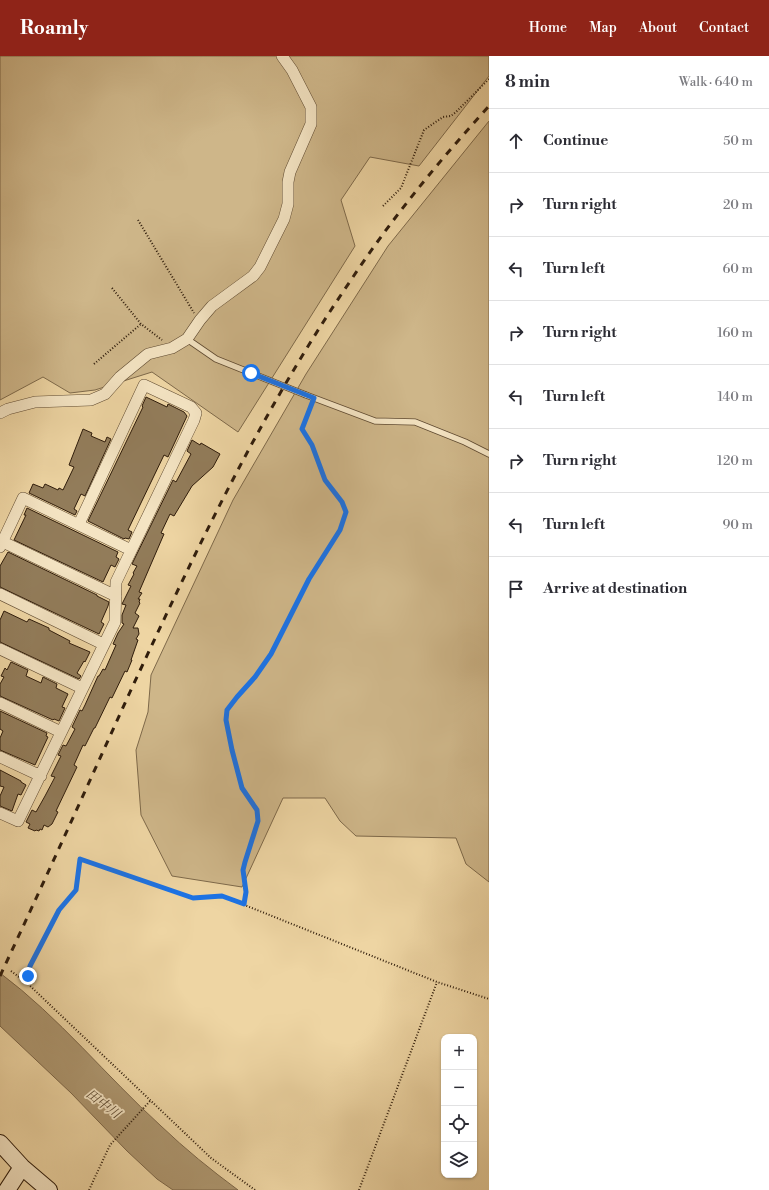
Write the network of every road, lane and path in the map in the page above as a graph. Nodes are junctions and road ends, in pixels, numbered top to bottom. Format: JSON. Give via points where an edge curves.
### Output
{"nodes":[{"id":1,"x":282,"y":56,"type":"edge"},
{"id":2,"x":489,"y":78,"type":"edge"},
{"id":3,"x":383,"y":206,"type":"dead end"},
{"id":4,"x":138,"y":220,"type":"dead end"},
{"id":5,"x":112,"y":288,"type":"dead end"},
{"id":6,"x":200,"y":320,"type":"junction"},
{"id":7,"x":141,"y":324,"type":"junction"},
{"id":8,"x":187,"y":339,"type":"junction"},
{"id":9,"x":170,"y":348,"type":"junction"},
{"id":10,"x":94,"y":364,"type":"dead end"},
{"id":11,"x":314,"y":398,"type":"junction"},
{"id":12,"x":0,"y":413,"type":"edge"},
{"id":13,"x":489,"y":454,"type":"edge"},
{"id":14,"x":79,"y":524,"type":"junction"},
{"id":15,"x":1,"y":544,"type":"edge"},
{"id":16,"x":131,"y":550,"type":"junction"},
{"id":17,"x":0,"y":594,"type":"edge"},
{"id":18,"x":116,"y":596,"type":"junction"},
{"id":19,"x":103,"y":644,"type":"junction"},
{"id":20,"x":0,"y":649,"type":"edge"},
{"id":21,"x":82,"y":688,"type":"junction"},
{"id":22,"x":0,"y":703,"type":"edge"},
{"id":23,"x":61,"y":732,"type":"junction"},
{"id":24,"x":0,"y":757,"type":"edge"},
{"id":25,"x":41,"y":776,"type":"junction"},
{"id":26,"x":0,"y":813,"type":"edge"},
{"id":27,"x":244,"y":904,"type":"junction"},
{"id":28,"x":11,"y":971,"type":"dead end"},
{"id":29,"x":437,"y":982,"type":"junction"},
{"id":30,"x":27,"y":983,"type":"junction"},
{"id":31,"x":489,"y":999,"type":"edge"},
{"id":32,"x":150,"y":1101,"type":"junction"},
{"id":33,"x":0,"y":1143,"type":"edge"},
{"id":34,"x":22,"y":1167,"type":"junction"},
{"id":35,"x":7,"y":1190,"type":"edge"},
{"id":36,"x":49,"y":1190,"type":"edge"},
{"id":37,"x":89,"y":1190,"type":"edge"},
{"id":38,"x":255,"y":1190,"type":"edge"},
{"id":39,"x":359,"y":1190,"type":"edge"}],
"edges":[{"from":1,"to":6,"type":"street","via":[[311,107],[312,116],[312,124],[290,172],[288,204],[284,219],[253,276],[212,306]]},
{"from":2,"to":3,"type":"path","via":[[456,112],[443,117],[424,130],[400,188]]},
{"from":4,"to":6,"type":"path"},
{"from":5,"to":7,"type":"path"},
{"from":6,"to":8,"type":"street"},
{"from":7,"to":9,"type":"path"},
{"from":7,"to":10,"type":"path"},
{"from":8,"to":9,"type":"street"},
{"from":8,"to":11,"type":"lane","bridge":true,"via":[[216,359]]},
{"from":9,"to":12,"type":"street","via":[[148,354],[98,398],[35,402]]},
{"from":11,"to":13,"type":"lane","via":[[375,421],[416,422]]},
{"from":11,"to":27,"type":"path","via":[[302,429],[312,445],[325,480],[342,502],[346,512],[340,530],[309,579],[271,654],[227,710],[230,742],[242,788],[257,810],[258,816],[243,870],[246,892]]},
{"from":14,"to":15,"type":"street","via":[[23,498]]},
{"from":14,"to":16,"type":"street"},
{"from":14,"to":16,"type":"street","via":[[144,385],[191,407],[196,412],[194,420]]},
{"from":15,"to":18,"type":"street"},
{"from":16,"to":18,"type":"street","via":[[116,582]]},
{"from":17,"to":19,"type":"street"},
{"from":18,"to":19,"type":"street","via":[[115,622]]},
{"from":19,"to":21,"type":"street"},
{"from":20,"to":21,"type":"street"},
{"from":21,"to":23,"type":"street"},
{"from":22,"to":23,"type":"street"},
{"from":23,"to":25,"type":"street"},
{"from":24,"to":25,"type":"street"},
{"from":25,"to":26,"type":"street","via":[[18,821]]},
{"from":27,"to":29,"type":"path"},
{"from":27,"to":30,"type":"path","via":[[222,896],[193,898],[80,859],[76,890],[59,910],[30,966]]},
{"from":28,"to":30,"type":"path"},
{"from":29,"to":31,"type":"path"},
{"from":29,"to":39,"type":"path"},
{"from":30,"to":32,"type":"path"},
{"from":32,"to":37,"type":"path","via":[[110,1144]]},
{"from":32,"to":38,"type":"path","via":[[211,1158]]},
{"from":33,"to":34,"type":"main road"},
{"from":34,"to":35,"type":"main road"},
{"from":34,"to":36,"type":"main road"}]}
